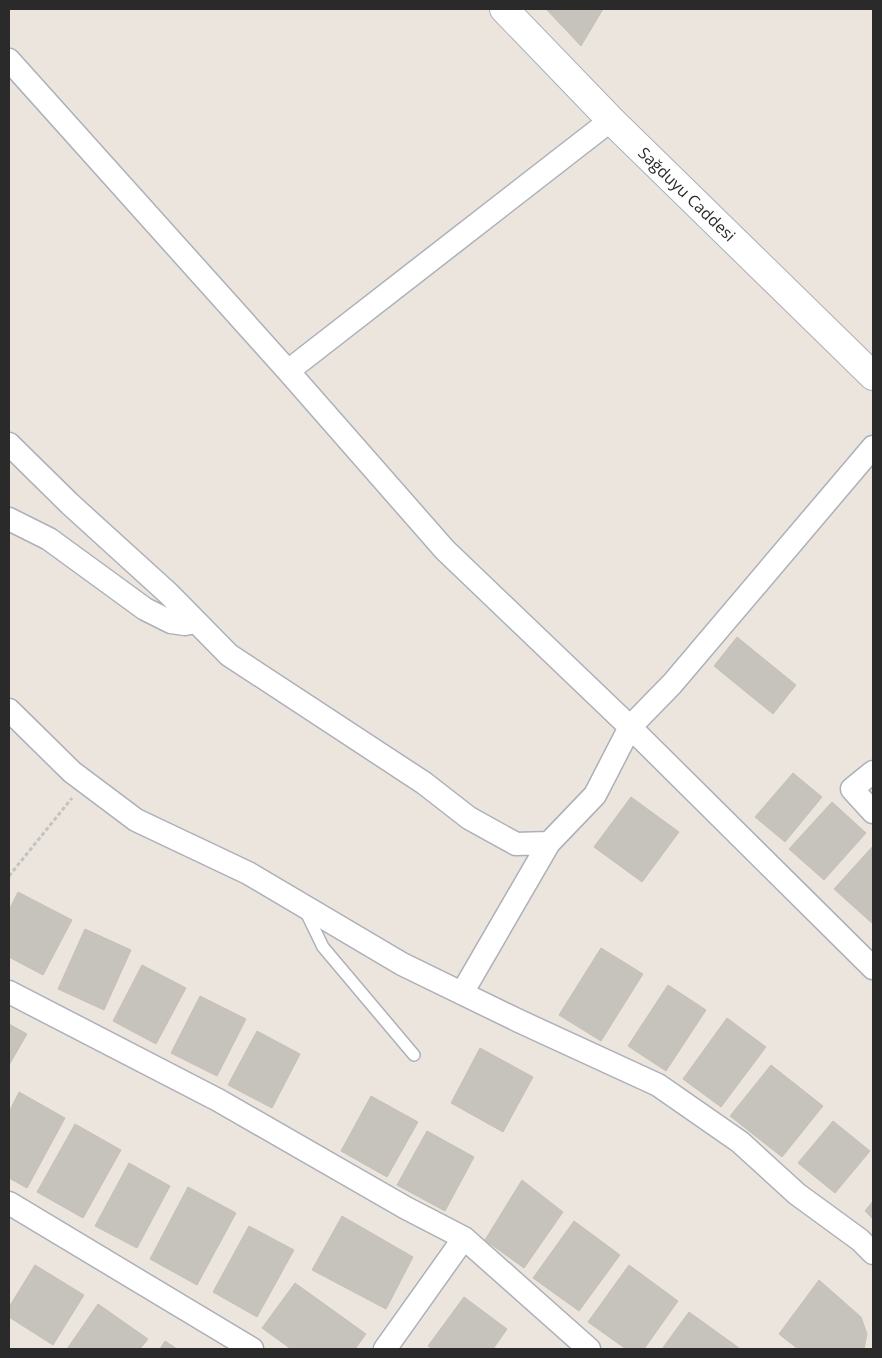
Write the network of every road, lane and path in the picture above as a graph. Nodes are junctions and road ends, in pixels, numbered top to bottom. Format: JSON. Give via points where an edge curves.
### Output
{"nodes":[{"id":1,"x":504,"y":9,"type":"edge"},
{"id":2,"x":9,"y":60,"type":"edge"},
{"id":3,"x":611,"y":120,"type":"junction"},
{"id":4,"x":288,"y":371,"type":"junction"},
{"id":5,"x":873,"y":376,"type":"edge"},
{"id":6,"x":9,"y":444,"type":"edge"},
{"id":7,"x":873,"y":447,"type":"edge"},
{"id":8,"x":9,"y":519,"type":"edge"},
{"id":9,"x":195,"y":622,"type":"junction"},
{"id":10,"x":9,"y":710,"type":"edge"},
{"id":11,"x":630,"y":727,"type":"junction"},
{"id":12,"x":873,"y":772,"type":"edge"},
{"id":13,"x":85,"y":782,"type":"junction"},
{"id":14,"x":873,"y":812,"type":"edge"},
{"id":15,"x":549,"y":843,"type":"junction"},
{"id":16,"x":9,"y":876,"type":"edge"},
{"id":17,"x":303,"y":906,"type":"junction"},
{"id":18,"x":873,"y":968,"type":"edge"},
{"id":19,"x":9,"y":992,"type":"edge"},
{"id":20,"x":462,"y":993,"type":"junction"},
{"id":21,"x":414,"y":1055,"type":"dead end"},
{"id":22,"x":9,"y":1203,"type":"edge"},
{"id":23,"x":464,"y":1238,"type":"junction"},
{"id":24,"x":873,"y":1253,"type":"edge"},
{"id":25,"x":252,"y":1349,"type":"edge"},
{"id":26,"x":385,"y":1349,"type":"edge"},
{"id":27,"x":589,"y":1349,"type":"edge"}],
"edges":[{"from":1,"to":3,"type":"street","name":"Sağduyu Caddesi"},
{"from":2,"to":4,"type":"street"},
{"from":3,"to":4,"type":"street"},
{"from":3,"to":5,"type":"street","name":"Sağduyu Caddesi"},
{"from":4,"to":11,"type":"street","via":[[444,550]]},
{"from":6,"to":9,"type":"street"},
{"from":7,"to":11,"type":"street","via":[[672,684]]},
{"from":8,"to":9,"type":"street","via":[[49,539],[145,609],[171,622]]},
{"from":9,"to":15,"type":"street","via":[[229,655],[424,783],[469,818],[516,844]]},
{"from":10,"to":13,"type":"street"},
{"from":11,"to":15,"type":"street","via":[[595,795]]},
{"from":11,"to":18,"type":"street"},
{"from":12,"to":14,"type":"street","via":[[852,789]]},
{"from":13,"to":16,"type":"path"},
{"from":13,"to":17,"type":"street","via":[[136,820],[248,873]]},
{"from":15,"to":20,"type":"street"},
{"from":17,"to":20,"type":"street","via":[[402,964]]},
{"from":17,"to":21,"type":"lane","via":[[323,947]]},
{"from":19,"to":23,"type":"street","via":[[218,1100]]},
{"from":20,"to":24,"type":"street","via":[[658,1085],[740,1142],[798,1194]]},
{"from":22,"to":25,"type":"street"},
{"from":23,"to":26,"type":"street"},
{"from":23,"to":27,"type":"street"}]}
